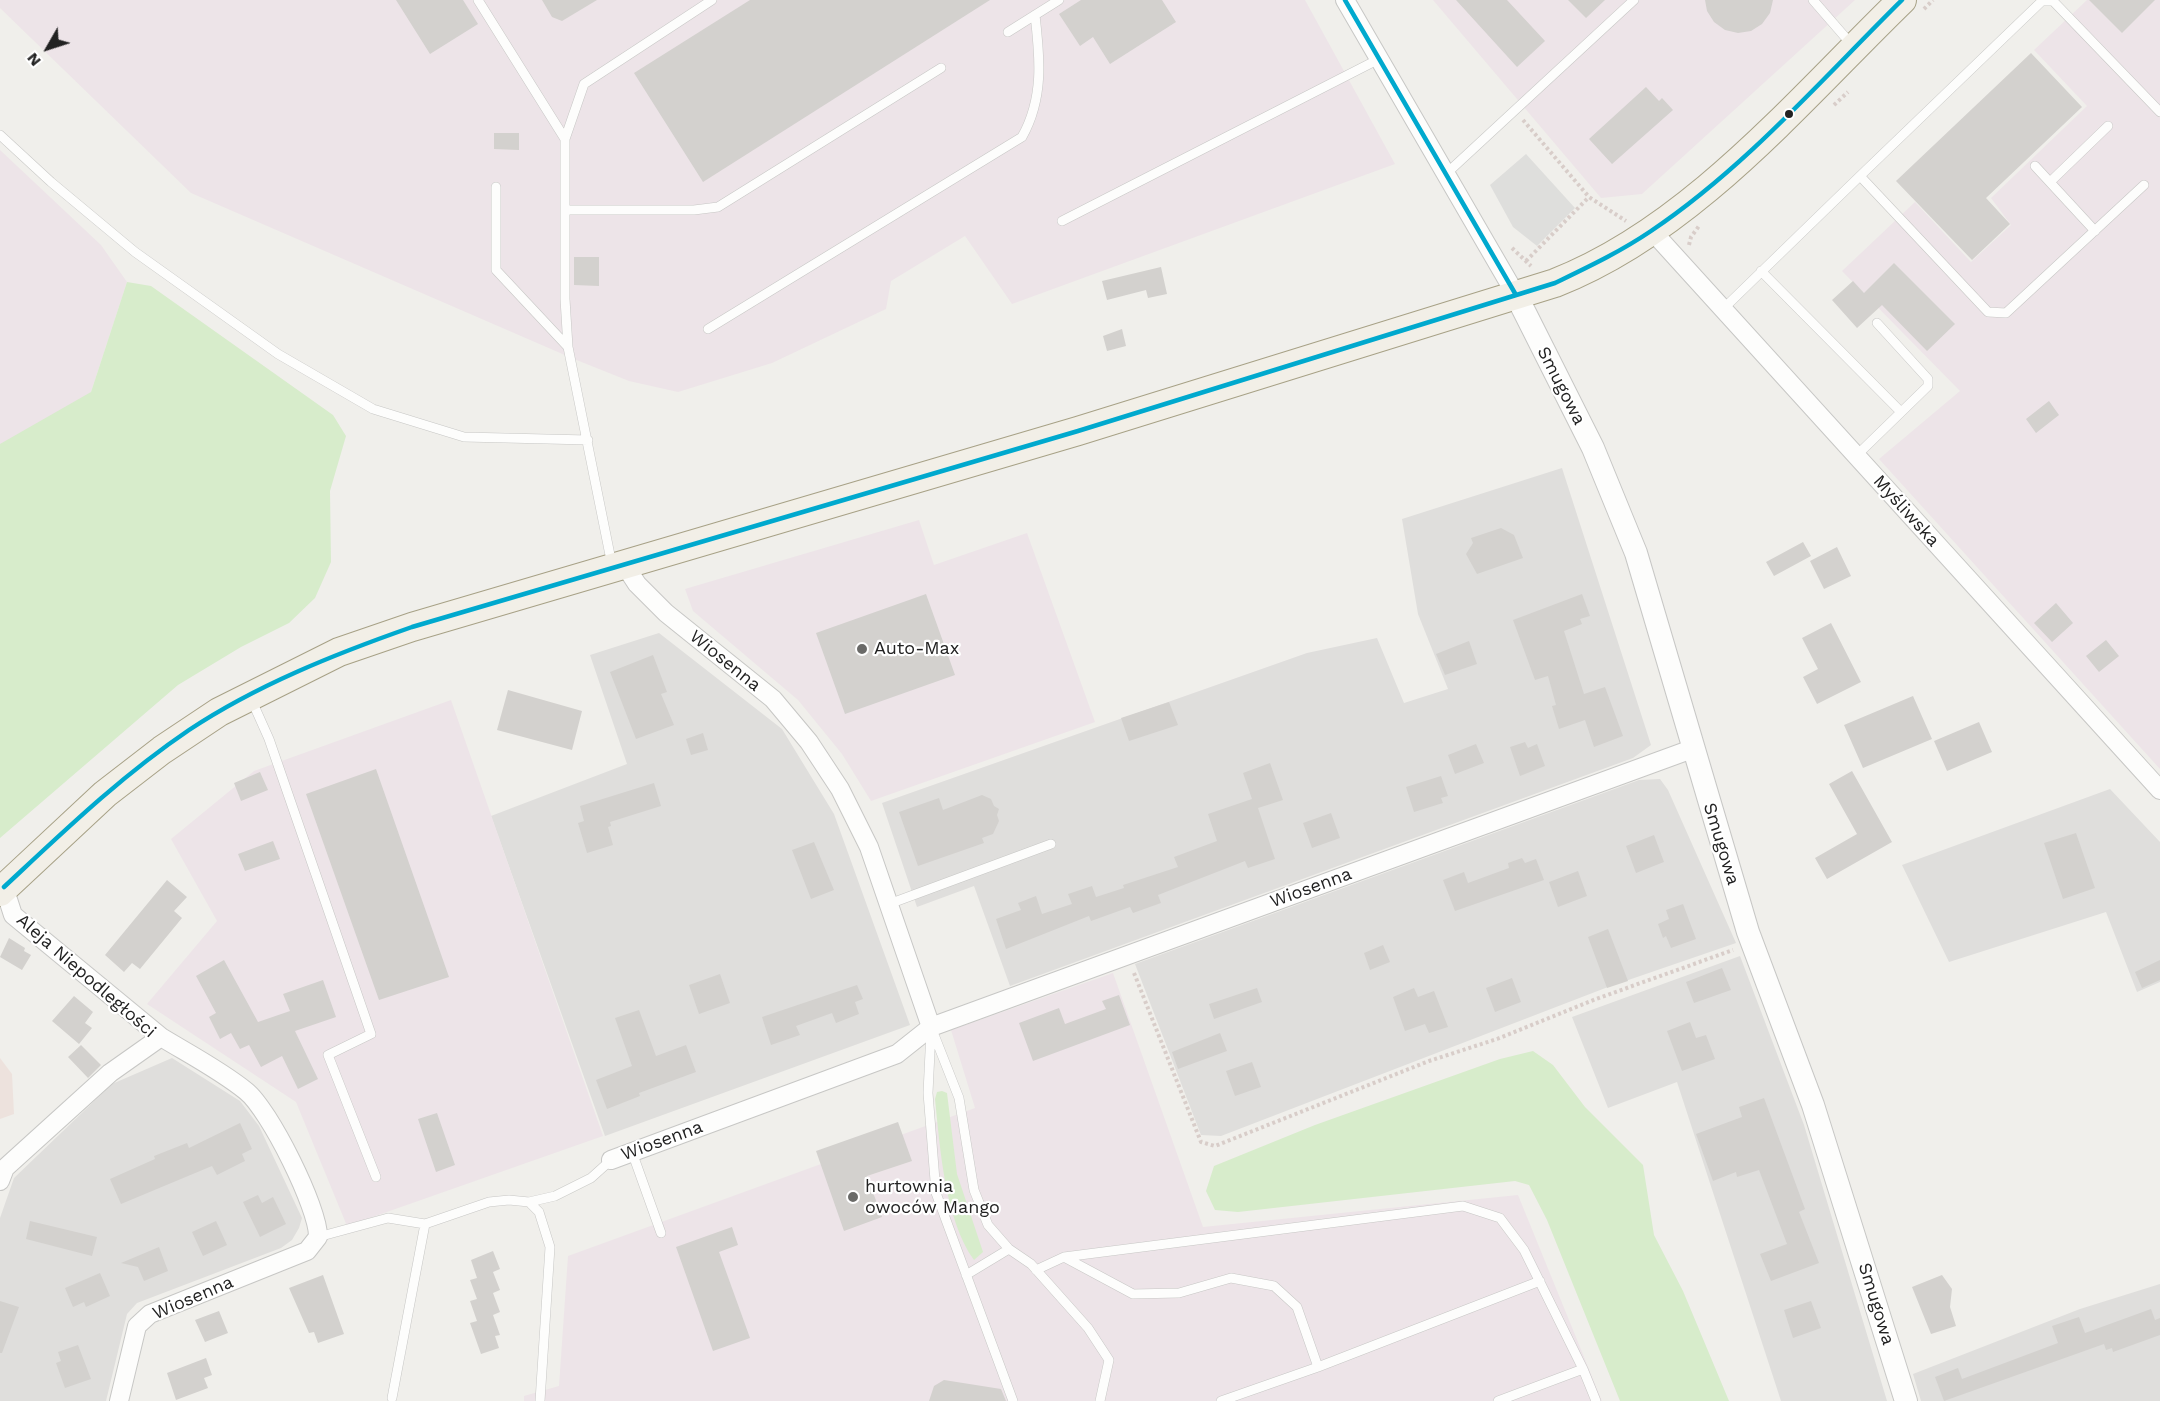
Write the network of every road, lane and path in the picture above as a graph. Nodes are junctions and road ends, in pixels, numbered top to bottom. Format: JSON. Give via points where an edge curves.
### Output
{"nodes":[{"id":1,"x":478,"y":0,"type":"edge"},
{"id":2,"x":712,"y":0,"type":"edge"},
{"id":3,"x":1059,"y":0,"type":"edge"},
{"id":4,"x":1344,"y":0,"type":"edge"},
{"id":5,"x":1634,"y":0,"type":"edge"},
{"id":6,"x":1813,"y":0,"type":"edge"},
{"id":7,"x":1902,"y":0,"type":"edge"},
{"id":8,"x":1035,"y":15,"type":"junction"},
{"id":9,"x":1008,"y":32,"type":"dead end"},
{"id":10,"x":1854,"y":47,"type":"junction"},
{"id":11,"x":1379,"y":59,"type":"junction"},
{"id":12,"x":941,"y":68,"type":"dead end"},
{"id":13,"x":1515,"y":110,"type":"junction"},
{"id":14,"x":2160,"y":112,"type":"edge"},
{"id":15,"x":2108,"y":126,"type":"dead end"},
{"id":16,"x":0,"y":135,"type":"edge"},
{"id":17,"x":565,"y":139,"type":"junction"},
{"id":18,"x":2036,"y":166,"type":"dead end"},
{"id":19,"x":1447,"y":173,"type":"junction"},
{"id":20,"x":1860,"y":176,"type":"junction"},
{"id":21,"x":2050,"y":182,"type":"junction"},
{"id":22,"x":2144,"y":185,"type":"dead end"},
{"id":23,"x":496,"y":187,"type":"dead end"},
{"id":24,"x":1589,"y":197,"type":"junction"},
{"id":25,"x":566,"y":210,"type":"junction"},
{"id":26,"x":1062,"y":221,"type":"dead end"},
{"id":27,"x":1627,"y":221,"type":"junction"},
{"id":28,"x":1644,"y":224,"type":"junction"},
{"id":29,"x":1618,"y":227,"type":"dead end"},
{"id":30,"x":2095,"y":231,"type":"junction"},
{"id":31,"x":1508,"y":244,"type":"dead end"},
{"id":32,"x":1526,"y":261,"type":"junction"},
{"id":33,"x":1540,"y":263,"type":"dead end"},
{"id":34,"x":1761,"y":271,"type":"junction"},
{"id":35,"x":1516,"y":295,"type":"junction"},
{"id":36,"x":1722,"y":310,"type":"junction"},
{"id":37,"x":1877,"y":323,"type":"dead end"},
{"id":38,"x":708,"y":329,"type":"dead end"},
{"id":39,"x":568,"y":347,"type":"junction"},
{"id":40,"x":1900,"y":412,"type":"junction"},
{"id":41,"x":588,"y":440,"type":"junction"},
{"id":42,"x":1856,"y":456,"type":"junction"},
{"id":43,"x":618,"y":566,"type":"junction"},
{"id":44,"x":249,"y":696,"type":"junction"},
{"id":45,"x":1692,"y":749,"type":"junction"},
{"id":46,"x":2160,"y":790,"type":"edge"},
{"id":47,"x":1051,"y":844,"type":"dead end"},
{"id":48,"x":1,"y":889,"type":"edge"},
{"id":49,"x":889,"y":904,"type":"junction"},
{"id":50,"x":1752,"y":943,"type":"junction"},
{"id":51,"x":1128,"y":955,"type":"junction"},
{"id":52,"x":931,"y":1027,"type":"junction"},
{"id":53,"x":161,"y":1036,"type":"junction"},
{"id":54,"x":632,"y":1152,"type":"junction"},
{"id":55,"x":611,"y":1160,"type":"joint"},
{"id":56,"x":376,"y":1177,"type":"dead end"},
{"id":57,"x":0,"y":1181,"type":"edge"},
{"id":58,"x":529,"y":1202,"type":"junction"},
{"id":59,"x":425,"y":1224,"type":"junction"},
{"id":60,"x":661,"y":1233,"type":"dead end"},
{"id":61,"x":318,"y":1237,"type":"junction"},
{"id":62,"x":1009,"y":1249,"type":"junction"},
{"id":63,"x":1064,"y":1257,"type":"junction"},
{"id":64,"x":1036,"y":1270,"type":"junction"},
{"id":65,"x":966,"y":1275,"type":"junction"},
{"id":66,"x":1540,"y":1281,"type":"junction"},
{"id":67,"x":1318,"y":1367,"type":"junction"},
{"id":68,"x":1583,"y":1369,"type":"junction"},
{"id":69,"x":392,"y":1398,"type":"dead end"},
{"id":70,"x":119,"y":1401,"type":"edge"},
{"id":71,"x":540,"y":1401,"type":"edge"},
{"id":72,"x":1013,"y":1401,"type":"edge"},
{"id":73,"x":1100,"y":1401,"type":"edge"},
{"id":74,"x":1221,"y":1401,"type":"edge"},
{"id":75,"x":1498,"y":1401,"type":"edge"},
{"id":76,"x":1596,"y":1401,"type":"edge"},
{"id":77,"x":1905,"y":1401,"type":"edge"}],
"edges":[{"from":1,"to":17,"type":"lane"},
{"from":2,"to":17,"type":"lane","via":[[584,84]]},
{"from":3,"to":8,"type":"lane"},
{"from":4,"to":11,"type":"street"},
{"from":5,"to":13,"type":"lane"},
{"from":6,"to":10,"type":"lane"},
{"from":7,"to":10,"type":"main road"},
{"from":8,"to":9,"type":"lane"},
{"from":8,"to":38,"type":"lane","via":[[1041,63],[1035,110],[1022,137]]},
{"from":10,"to":28,"type":"main road","via":[[1738,160]]},
{"from":11,"to":19,"type":"street"},
{"from":11,"to":26,"type":"lane"},
{"from":12,"to":25,"type":"lane","via":[[718,207]]},
{"from":13,"to":19,"type":"lane"},
{"from":13,"to":24,"type":"path"},
{"from":14,"to":20,"type":"lane","via":[[2053,1],[2043,1]]},
{"from":15,"to":21,"type":"lane"},
{"from":16,"to":41,"type":"lane","via":[[135,252],[278,354],[374,409],[464,437]]},
{"from":17,"to":25,"type":"lane"},
{"from":18,"to":21,"type":"lane"},
{"from":19,"to":35,"type":"street"},
{"from":20,"to":30,"type":"lane","via":[[1988,312],[2006,313]]},
{"from":20,"to":34,"type":"lane"},
{"from":21,"to":30,"type":"lane"},
{"from":22,"to":30,"type":"lane"},
{"from":23,"to":39,"type":"lane","via":[[496,270]]},
{"from":24,"to":27,"type":"path"},
{"from":24,"to":32,"type":"path"},
{"from":25,"to":39,"type":"lane"},
{"from":27,"to":28,"type":"path"},
{"from":27,"to":29,"type":"path"},
{"from":28,"to":35,"type":"main road","via":[[1584,272]]},
{"from":28,"to":36,"type":"street","name":"Myśliwska"},
{"from":31,"to":32,"type":"path"},
{"from":32,"to":33,"type":"path","via":[[1531,266]]},
{"from":34,"to":36,"type":"lane"},
{"from":34,"to":40,"type":"lane"},
{"from":35,"to":43,"type":"main road","via":[[1078,431]]},
{"from":35,"to":45,"type":"street","name":"Smugowa","via":[[1593,448],[1636,553]]},
{"from":36,"to":42,"type":"street","name":"Myśliwska"},
{"from":37,"to":40,"type":"lane","via":[[1928,379],[1928,386]]},
{"from":39,"to":41,"type":"lane"},
{"from":40,"to":42,"type":"lane"},
{"from":41,"to":43,"type":"lane"},
{"from":42,"to":46,"type":"street","name":"Myśliwska"},
{"from":43,"to":44,"type":"main road","via":[[339,652]]},
{"from":43,"to":49,"type":"street","name":"Wiosenna","via":[[666,613],[773,699],[809,742],[869,847]]},
{"from":44,"to":48,"type":"main road","via":[[171,743],[105,794]]},
{"from":44,"to":56,"type":"lane","via":[[269,739],[371,1034],[328,1054]]},
{"from":45,"to":50,"type":"street","name":"Smugowa"},
{"from":45,"to":51,"type":"street","name":"Wiosenna"},
{"from":47,"to":49,"type":"lane"},
{"from":48,"to":53,"type":"street","name":"Aleja Niepodległości","via":[[13,915]]},
{"from":49,"to":52,"type":"street","name":"Wiosenna"},
{"from":50,"to":51,"type":"path","via":[[1429,1061],[1215,1146],[1201,1142]]},
{"from":50,"to":77,"type":"street","name":"Smugowa","via":[[1813,1105]]},
{"from":51,"to":52,"type":"street","name":"Wiosenna"},
{"from":52,"to":54,"type":"street","name":"Wiosenna","via":[[897,1054]]},
{"from":52,"to":62,"type":"lane","via":[[958,1098],[974,1190],[988,1225]]},
{"from":52,"to":65,"type":"lane","via":[[927,1093],[936,1192]]},
{"from":53,"to":57,"type":"street","name":"Aleja Niepodległości","via":[[110,1072],[5,1168]]},
{"from":53,"to":61,"type":"street","via":[[248,1092],[264,1110],[316,1215]]},
{"from":54,"to":55,"type":"street","name":"Wiosenna"},
{"from":54,"to":60,"type":"lane"},
{"from":55,"to":58,"type":"lane","name":"Wiosenna","via":[[582,1184]]},
{"from":58,"to":59,"type":"lane","name":"Wiosenna","via":[[489,1202]]},
{"from":58,"to":71,"type":"lane","via":[[539,1212],[550,1248]]},
{"from":59,"to":61,"type":"lane","name":"Wiosenna","via":[[388,1218]]},
{"from":59,"to":69,"type":"lane"},
{"from":61,"to":70,"type":"street","name":"Wiosenna","via":[[307,1251],[150,1314],[137,1326]]},
{"from":62,"to":64,"type":"lane"},
{"from":62,"to":65,"type":"lane"},
{"from":63,"to":64,"type":"lane"},
{"from":63,"to":66,"type":"lane","via":[[1463,1206],[1500,1218],[1524,1250]]},
{"from":63,"to":67,"type":"lane","via":[[1133,1294],[1179,1293],[1231,1278],[1274,1286],[1297,1307]]},
{"from":64,"to":73,"type":"lane","via":[[1088,1328],[1109,1360]]},
{"from":65,"to":72,"type":"lane"},
{"from":66,"to":67,"type":"lane"},
{"from":66,"to":68,"type":"lane"},
{"from":67,"to":74,"type":"lane"},
{"from":68,"to":75,"type":"lane"},
{"from":68,"to":76,"type":"lane"}]}
